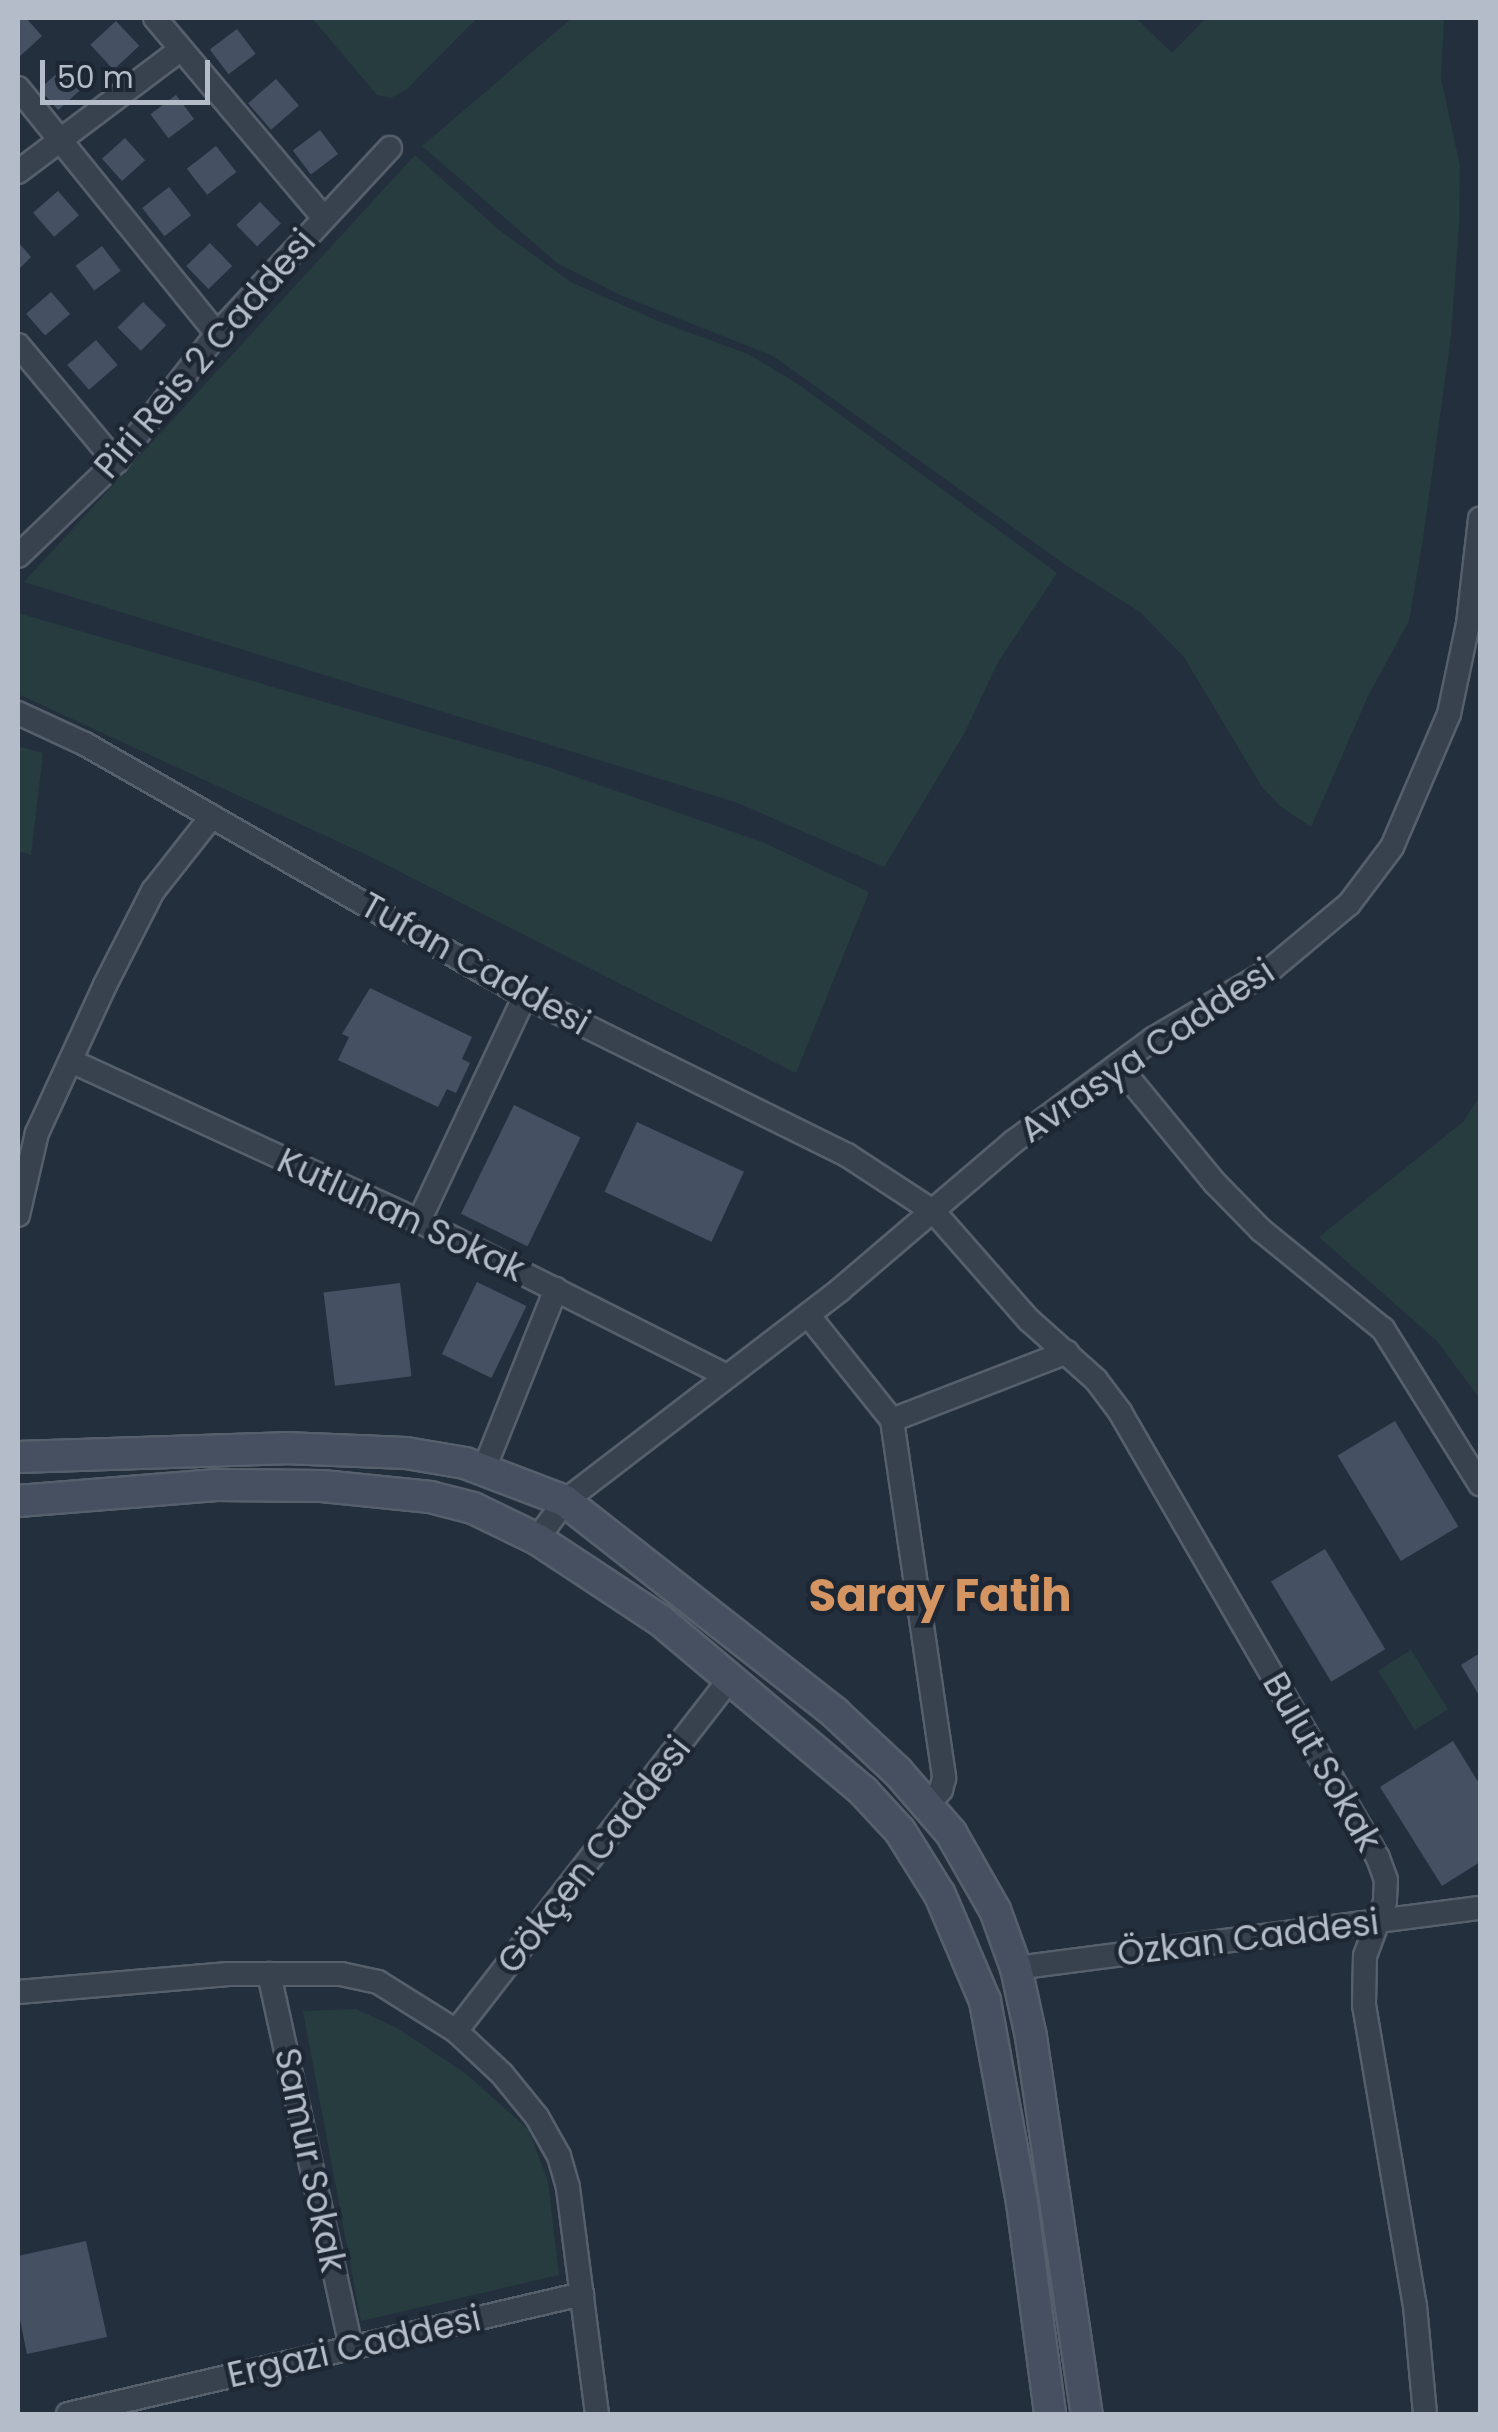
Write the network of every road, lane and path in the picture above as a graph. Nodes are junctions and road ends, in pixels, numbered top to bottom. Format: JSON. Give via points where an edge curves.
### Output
{"nodes":[{"id":1,"x":155,"y":18,"type":"edge"},
{"id":2,"x":181,"y":48,"type":"junction"},
{"id":3,"x":18,"y":88,"type":"edge"},
{"id":4,"x":58,"y":139,"type":"junction"},
{"id":5,"x":390,"y":148,"type":"dead end"},
{"id":6,"x":18,"y":172,"type":"edge"},
{"id":7,"x":323,"y":217,"type":"junction"},
{"id":8,"x":217,"y":334,"type":"junction"},
{"id":9,"x":18,"y":346,"type":"edge"},
{"id":10,"x":116,"y":462,"type":"junction"},
{"id":11,"x":1480,"y":519,"type":"edge"},
{"id":12,"x":18,"y":556,"type":"edge"},
{"id":13,"x":18,"y":713,"type":"edge"},
{"id":14,"x":212,"y":816,"type":"junction"},
{"id":15,"x":525,"y":996,"type":"junction"},
{"id":16,"x":70,"y":1061,"type":"junction"},
{"id":17,"x":1118,"y":1065,"type":"junction"},
{"id":18,"x":934,"y":1212,"type":"junction"},
{"id":19,"x":18,"y":1215,"type":"edge"},
{"id":20,"x":419,"y":1221,"type":"junction"},
{"id":21,"x":556,"y":1288,"type":"junction"},
{"id":22,"x":808,"y":1315,"type":"junction"},
{"id":23,"x":1067,"y":1352,"type":"junction"},
{"id":24,"x":727,"y":1376,"type":"junction"},
{"id":25,"x":892,"y":1420,"type":"junction"},
{"id":26,"x":18,"y":1457,"type":"edge"},
{"id":27,"x":484,"y":1469,"type":"junction"},
{"id":28,"x":1480,"y":1484,"type":"edge"},
{"id":29,"x":18,"y":1501,"type":"edge"},
{"id":30,"x":565,"y":1501,"type":"junction"},
{"id":31,"x":536,"y":1539,"type":"junction"},
{"id":32,"x":731,"y":1678,"type":"junction"},
{"id":33,"x":927,"y":1805,"type":"junction"},
{"id":34,"x":1480,"y":1908,"type":"edge"},
{"id":35,"x":1376,"y":1921,"type":"junction"},
{"id":36,"x":1016,"y":1968,"type":"junction"},
{"id":37,"x":269,"y":1974,"type":"junction"},
{"id":38,"x":18,"y":1992,"type":"edge"},
{"id":39,"x":456,"y":2031,"type":"junction"},
{"id":40,"x":582,"y":2294,"type":"junction"},
{"id":41,"x":351,"y":2346,"type":"junction"},
{"id":42,"x":68,"y":2414,"type":"edge"},
{"id":43,"x":597,"y":2414,"type":"edge"},
{"id":44,"x":1050,"y":2414,"type":"edge"},
{"id":45,"x":1087,"y":2414,"type":"edge"},
{"id":46,"x":1425,"y":2414,"type":"edge"}],
"edges":[{"from":1,"to":2,"type":"street"},
{"from":2,"to":4,"type":"street"},
{"from":2,"to":7,"type":"street"},
{"from":3,"to":4,"type":"street"},
{"from":4,"to":6,"type":"street"},
{"from":4,"to":8,"type":"street"},
{"from":5,"to":7,"type":"street","name":"Piri Reis 2 Caddesi"},
{"from":7,"to":8,"type":"street","name":"Piri Reis 2 Caddesi"},
{"from":8,"to":10,"type":"street","name":"Piri Reis 2 Caddesi"},
{"from":9,"to":10,"type":"street"},
{"from":10,"to":12,"type":"street","name":"Piri Reis 2 Caddesi"},
{"from":11,"to":17,"type":"street","name":"Avrasya Caddesi","via":[[1449,714],[1392,847],[1349,904],[1270,970]]},
{"from":13,"to":14,"type":"street","name":"Tufan Caddesi"},
{"from":14,"to":15,"type":"street","name":"Tufan Caddesi"},
{"from":14,"to":16,"type":"street","via":[[153,891]]},
{"from":15,"to":18,"type":"street","name":"Tufan Caddesi","via":[[848,1155]]},
{"from":15,"to":20,"type":"street"},
{"from":16,"to":19,"type":"street","via":[[38,1132]]},
{"from":16,"to":20,"type":"street","name":"Kutluhan Sokak"},
{"from":17,"to":18,"type":"street","name":"Avrasya Caddesi","via":[[1013,1142]]},
{"from":17,"to":28,"type":"street","via":[[1261,1230],[1383,1329]]},
{"from":18,"to":22,"type":"street","name":"Avrasya Caddesi"},
{"from":18,"to":23,"type":"street","name":"Bulut Sokak"},
{"from":20,"to":21,"type":"street","name":"Kutluhan Sokak"},
{"from":21,"to":24,"type":"street","name":"Kutluhan Sokak"},
{"from":21,"to":27,"type":"street"},
{"from":22,"to":24,"type":"street","name":"Avrasya Caddesi"},
{"from":22,"to":25,"type":"street"},
{"from":23,"to":25,"type":"street"},
{"from":23,"to":35,"type":"street","name":"Bulut Sokak","via":[[1120,1412],[1378,1858],[1386,1902]]},
{"from":24,"to":30,"type":"street","name":"Avrasya Caddesi"},
{"from":25,"to":33,"type":"street","via":[[944,1778]]},
{"from":26,"to":27,"type":"street","via":[[285,1448],[406,1453]]},
{"from":27,"to":30,"type":"street"},
{"from":29,"to":31,"type":"street","via":[[216,1486],[322,1486],[430,1497],[473,1508]]},
{"from":30,"to":31,"type":"street","name":"Avrasya Caddesi"},
{"from":30,"to":33,"type":"street","via":[[835,1713]]},
{"from":31,"to":32,"type":"street","via":[[660,1620]]},
{"from":32,"to":39,"type":"street","name":"Gökçen Caddesi"},
{"from":32,"to":44,"type":"street","via":[[900,1831],[963,1940],[986,2001],[999,2064]]},
{"from":33,"to":36,"type":"street","via":[[995,1910]]},
{"from":34,"to":35,"type":"street","name":"Özkan Caddesi"},
{"from":35,"to":36,"type":"street","name":"Özkan Caddesi"},
{"from":35,"to":46,"type":"street","name":"Bulut Sokak","via":[[1365,1956],[1364,2005],[1415,2306]]},
{"from":36,"to":45,"type":"street"},
{"from":37,"to":38,"type":"street"},
{"from":37,"to":39,"type":"street","via":[[341,1974],[378,1982]]},
{"from":37,"to":41,"type":"street","name":"Samur Sokak"},
{"from":39,"to":40,"type":"street","via":[[502,2074],[559,2156]]},
{"from":40,"to":41,"type":"street","name":"Ergazi Caddesi"},
{"from":40,"to":43,"type":"street"},
{"from":41,"to":42,"type":"street","name":"Ergazi Caddesi"}]}
